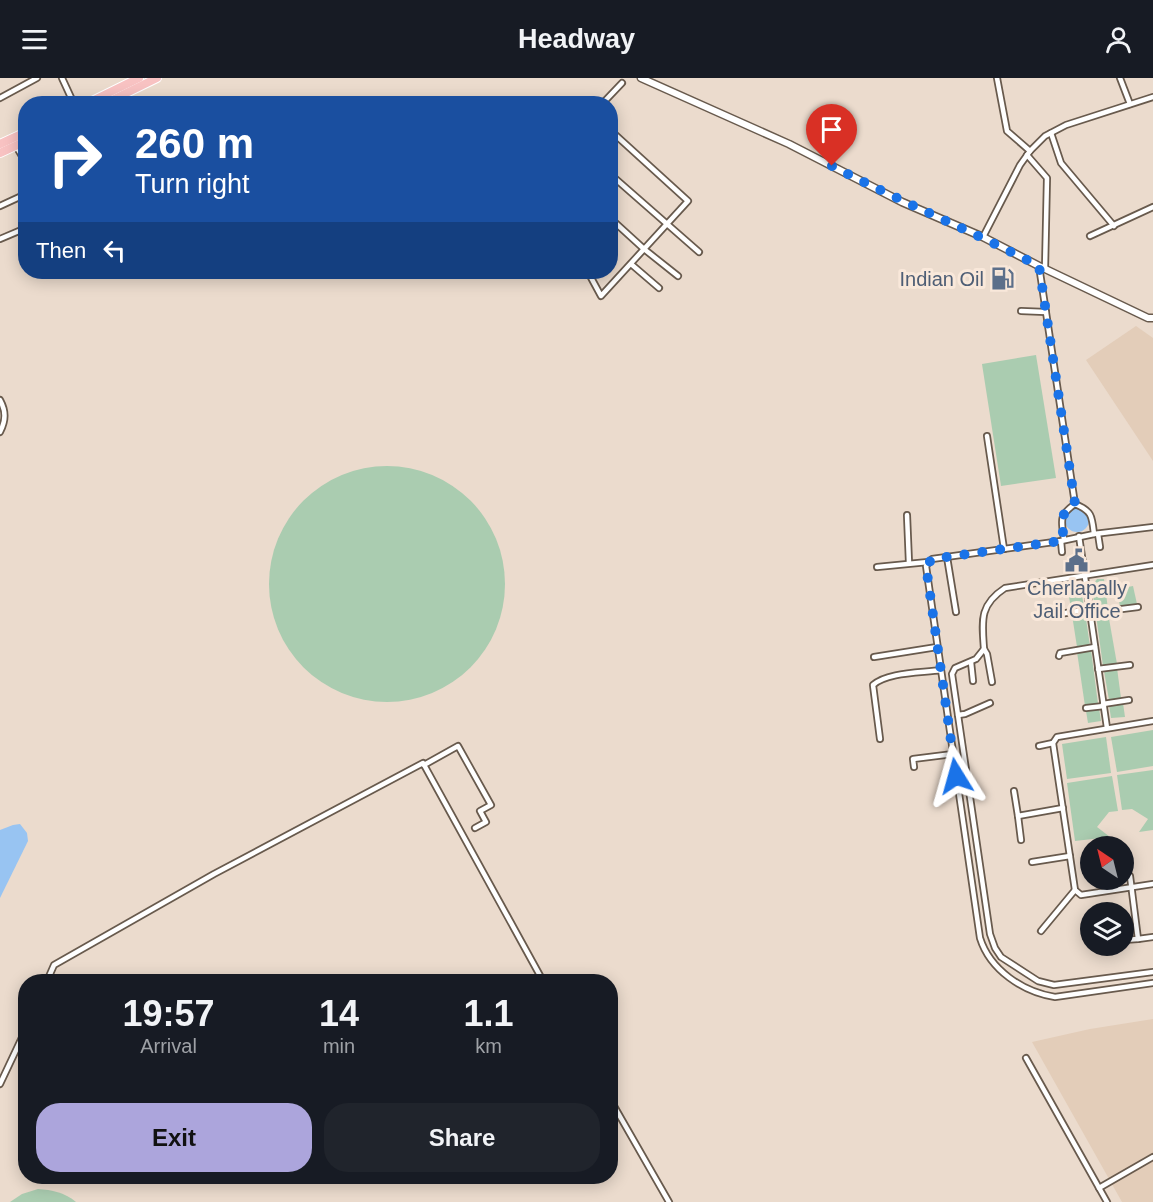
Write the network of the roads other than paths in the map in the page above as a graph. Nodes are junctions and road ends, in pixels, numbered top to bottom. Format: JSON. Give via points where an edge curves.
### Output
{"nodes":[{"id":1,"x":37,"y":78,"type":"edge"},
{"id":2,"x":62,"y":78,"type":"edge"},
{"id":3,"x":157,"y":78,"type":"edge"},
{"id":4,"x":641,"y":78,"type":"edge"},
{"id":5,"x":998,"y":78,"type":"edge"},
{"id":6,"x":1120,"y":78,"type":"edge"},
{"id":7,"x":133,"y":79,"type":"edge"},
{"id":8,"x":622,"y":83,"type":"dead end"},
{"id":9,"x":70,"y":96,"type":"edge"},
{"id":10,"x":101,"y":96,"type":"edge"},
{"id":11,"x":120,"y":96,"type":"edge"},
{"id":12,"x":610,"y":96,"type":"edge"},
{"id":13,"x":1153,"y":97,"type":"edge"},
{"id":14,"x":0,"y":98,"type":"edge"},
{"id":15,"x":1130,"y":104,"type":"junction"},
{"id":16,"x":1051,"y":133,"type":"junction"},
{"id":17,"x":18,"y":136,"type":"edge"},
{"id":18,"x":618,"y":137,"type":"edge"},
{"id":19,"x":0,"y":144,"type":"edge"},
{"id":20,"x":16,"y":146,"type":"joint"},
{"id":21,"x":18,"y":149,"type":"edge"},
{"id":22,"x":0,"y":153,"type":"edge"},
{"id":23,"x":1029,"y":153,"type":"junction"},
{"id":24,"x":618,"y":181,"type":"edge"},
{"id":25,"x":18,"y":198,"type":"edge"},
{"id":26,"x":0,"y":206,"type":"edge"},
{"id":27,"x":1153,"y":207,"type":"edge"},
{"id":28,"x":668,"y":224,"type":"junction"},
{"id":29,"x":618,"y":225,"type":"edge"},
{"id":30,"x":1114,"y":226,"type":"junction"},
{"id":31,"x":18,"y":231,"type":"edge"},
{"id":32,"x":1090,"y":236,"type":"dead end"},
{"id":33,"x":983,"y":237,"type":"junction"},
{"id":34,"x":0,"y":239,"type":"edge"},
{"id":35,"x":644,"y":249,"type":"junction"},
{"id":36,"x":699,"y":252,"type":"dead end"},
{"id":37,"x":631,"y":264,"type":"junction"},
{"id":38,"x":1042,"y":268,"type":"junction"},
{"id":39,"x":678,"y":276,"type":"dead end"},
{"id":40,"x":618,"y":278,"type":"edge"},
{"id":41,"x":592,"y":279,"type":"edge"},
{"id":42,"x":617,"y":279,"type":"edge"},
{"id":43,"x":659,"y":288,"type":"dead end"},
{"id":44,"x":1022,"y":312,"type":"dead end"},
{"id":45,"x":1046,"y":312,"type":"junction"},
{"id":46,"x":1153,"y":318,"type":"edge"},
{"id":47,"x":0,"y":400,"type":"edge"},
{"id":48,"x":2,"y":424,"type":"edge"},
{"id":49,"x":0,"y":432,"type":"edge"},
{"id":50,"x":987,"y":436,"type":"dead end"},
{"id":51,"x":1075,"y":504,"type":"junction"},
{"id":52,"x":907,"y":515,"type":"dead end"},
{"id":53,"x":1153,"y":527,"type":"edge"},
{"id":54,"x":1096,"y":534,"type":"junction"},
{"id":55,"x":1079,"y":536,"type":"junction"},
{"id":56,"x":1062,"y":540,"type":"junction"},
{"id":57,"x":1100,"y":547,"type":"dead end"},
{"id":58,"x":1004,"y":549,"type":"junction"},
{"id":59,"x":1062,"y":552,"type":"dead end"},
{"id":60,"x":947,"y":557,"type":"junction"},
{"id":61,"x":928,"y":562,"type":"junction"},
{"id":62,"x":909,"y":563,"type":"junction"},
{"id":63,"x":1100,"y":564,"type":"dead end"},
{"id":64,"x":1153,"y":565,"type":"edge"},
{"id":65,"x":877,"y":567,"type":"dead end"},
{"id":66,"x":1101,"y":573,"type":"junction"},
{"id":67,"x":1085,"y":575,"type":"junction"},
{"id":68,"x":1138,"y":607,"type":"dead end"},
{"id":69,"x":1090,"y":611,"type":"junction"},
{"id":70,"x":956,"y":612,"type":"dead end"},
{"id":71,"x":1060,"y":614,"type":"dead end"},
{"id":72,"x":937,"y":646,"type":"junction"},
{"id":73,"x":1095,"y":647,"type":"junction"},
{"id":74,"x":984,"y":649,"type":"junction"},
{"id":75,"x":1059,"y":656,"type":"dead end"},
{"id":76,"x":874,"y":657,"type":"dead end"},
{"id":77,"x":970,"y":662,"type":"junction"},
{"id":78,"x":1130,"y":665,"type":"dead end"},
{"id":79,"x":1098,"y":669,"type":"junction"},
{"id":80,"x":941,"y":670,"type":"junction"},
{"id":81,"x":973,"y":681,"type":"dead end"},
{"id":82,"x":992,"y":682,"type":"dead end"},
{"id":83,"x":1129,"y":700,"type":"dead end"},
{"id":84,"x":990,"y":703,"type":"dead end"},
{"id":85,"x":1103,"y":705,"type":"junction"},
{"id":86,"x":1086,"y":708,"type":"dead end"},
{"id":87,"x":958,"y":715,"type":"junction"},
{"id":88,"x":1153,"y":722,"type":"edge"},
{"id":89,"x":1107,"y":728,"type":"junction"},
{"id":90,"x":880,"y":739,"type":"dead end"},
{"id":91,"x":1053,"y":743,"type":"junction"},
{"id":92,"x":962,"y":746,"type":"junction"},
{"id":93,"x":969,"y":746,"type":"dead end"},
{"id":94,"x":1038,"y":746,"type":"dead end"},
{"id":95,"x":952,"y":754,"type":"junction"},
{"id":96,"x":936,"y":756,"type":"junction"},
{"id":97,"x":937,"y":763,"type":"dead end"},
{"id":98,"x":424,"y":765,"type":"junction"},
{"id":99,"x":914,"y":767,"type":"dead end"},
{"id":100,"x":1014,"y":791,"type":"dead end"},
{"id":101,"x":959,"y":797,"type":"junction"},
{"id":102,"x":951,"y":798,"type":"dead end"},
{"id":103,"x":1063,"y":808,"type":"junction"},
{"id":104,"x":1018,"y":816,"type":"junction"},
{"id":105,"x":475,"y":828,"type":"dead end"},
{"id":106,"x":964,"y":831,"type":"junction"},
{"id":107,"x":956,"y":832,"type":"dead end"},
{"id":108,"x":1021,"y":840,"type":"dead end"},
{"id":109,"x":967,"y":856,"type":"junction"},
{"id":110,"x":1070,"y":856,"type":"junction"},
{"id":111,"x":959,"y":857,"type":"dead end"},
{"id":112,"x":1032,"y":862,"type":"dead end"},
{"id":113,"x":1153,"y":884,"type":"edge"},
{"id":114,"x":1134,"y":888,"type":"edge"},
{"id":115,"x":1075,"y":890,"type":"junction"},
{"id":116,"x":1117,"y":890,"type":"edge"},
{"id":117,"x":1132,"y":890,"type":"edge"},
{"id":118,"x":1041,"y":931,"type":"dead end"},
{"id":119,"x":1153,"y":937,"type":"edge"},
{"id":120,"x":1134,"y":939,"type":"edge"},
{"id":121,"x":1138,"y":939,"type":"junction"},
{"id":122,"x":1153,"y":972,"type":"edge"},
{"id":123,"x":50,"y":974,"type":"edge"},
{"id":124,"x":539,"y":974,"type":"edge"},
{"id":125,"x":1153,"y":983,"type":"edge"},
{"id":126,"x":18,"y":1046,"type":"edge"},
{"id":127,"x":1026,"y":1058,"type":"dead end"},
{"id":128,"x":0,"y":1084,"type":"edge"},
{"id":129,"x":618,"y":1113,"type":"edge"},
{"id":130,"x":1153,"y":1157,"type":"edge"},
{"id":131,"x":1099,"y":1188,"type":"junction"},
{"id":132,"x":669,"y":1202,"type":"edge"},
{"id":133,"x":1107,"y":1202,"type":"edge"}],
"edges":[{"from":1,"to":14,"type":"street"},
{"from":2,"to":9,"type":"street"},
{"from":3,"to":11,"type":"main road"},
{"from":4,"to":33,"type":"street"},
{"from":5,"to":23,"type":"street","via":[[1007,131]]},
{"from":6,"to":15,"type":"street"},
{"from":7,"to":10,"type":"main road"},
{"from":8,"to":12,"type":"street"},
{"from":13,"to":15,"type":"street"},
{"from":15,"to":16,"type":"street"},
{"from":16,"to":23,"type":"street"},
{"from":16,"to":30,"type":"street","via":[[1061,163]]},
{"from":17,"to":19,"type":"main road"},
{"from":18,"to":28,"type":"street","via":[[688,201]]},
{"from":20,"to":21,"type":"street"},
{"from":20,"to":22,"type":"main road"},
{"from":23,"to":33,"type":"street"},
{"from":23,"to":38,"type":"street","via":[[1047,178]]},
{"from":24,"to":28,"type":"street"},
{"from":25,"to":26,"type":"street"},
{"from":27,"to":30,"type":"street"},
{"from":28,"to":35,"type":"street"},
{"from":28,"to":36,"type":"street"},
{"from":29,"to":35,"type":"street"},
{"from":30,"to":32,"type":"street"},
{"from":31,"to":34,"type":"street"},
{"from":33,"to":38,"type":"street"},
{"from":35,"to":37,"type":"street"},
{"from":35,"to":39,"type":"street"},
{"from":37,"to":40,"type":"street"},
{"from":37,"to":43,"type":"street"},
{"from":38,"to":45,"type":"street"},
{"from":38,"to":46,"type":"street"},
{"from":41,"to":42,"type":"street","via":[[601,296]]},
{"from":44,"to":45,"type":"street"},
{"from":45,"to":51,"type":"street"},
{"from":47,"to":48,"type":"street","via":[[5,414]]},
{"from":48,"to":49,"type":"street"},
{"from":50,"to":58,"type":"street"},
{"from":51,"to":54,"type":"street","via":[[1092,517]]},
{"from":51,"to":56,"type":"street","via":[[1064,511]]},
{"from":52,"to":62,"type":"street"},
{"from":53,"to":54,"type":"street"},
{"from":54,"to":55,"type":"street"},
{"from":54,"to":57,"type":"street"},
{"from":55,"to":56,"type":"street"},
{"from":55,"to":67,"type":"street"},
{"from":56,"to":58,"type":"street"},
{"from":56,"to":59,"type":"street"},
{"from":58,"to":60,"type":"street"},
{"from":60,"to":61,"type":"street"},
{"from":60,"to":70,"type":"street"},
{"from":61,"to":62,"type":"street"},
{"from":61,"to":72,"type":"street"},
{"from":62,"to":65,"type":"street"},
{"from":63,"to":66,"type":"street"},
{"from":64,"to":66,"type":"street"},
{"from":66,"to":67,"type":"street"},
{"from":67,"to":69,"type":"street"},
{"from":67,"to":74,"type":"street","via":[[1020,584],[995,595],[982,618]]},
{"from":68,"to":69,"type":"street"},
{"from":69,"to":71,"type":"street"},
{"from":69,"to":73,"type":"street"},
{"from":72,"to":76,"type":"street"},
{"from":72,"to":80,"type":"street"},
{"from":73,"to":75,"type":"street"},
{"from":73,"to":79,"type":"street"},
{"from":74,"to":77,"type":"street"},
{"from":74,"to":82,"type":"street"},
{"from":77,"to":81,"type":"street"},
{"from":77,"to":87,"type":"street","via":[[955,668],[952,674]]},
{"from":78,"to":79,"type":"street"},
{"from":79,"to":85,"type":"street"},
{"from":80,"to":90,"type":"street","via":[[890,676],[873,685]]},
{"from":80,"to":95,"type":"street"},
{"from":83,"to":85,"type":"street"},
{"from":84,"to":87,"type":"street"},
{"from":85,"to":86,"type":"street"},
{"from":85,"to":89,"type":"street"},
{"from":87,"to":92,"type":"street"},
{"from":88,"to":89,"type":"street"},
{"from":89,"to":91,"type":"street","via":[[1057,737]]},
{"from":91,"to":94,"type":"street"},
{"from":91,"to":103,"type":"street"},
{"from":92,"to":93,"type":"street"},
{"from":92,"to":122,"type":"street","via":[[990,934],[1001,957],[1038,981],[1054,986]]},
{"from":95,"to":96,"type":"street"},
{"from":95,"to":101,"type":"street"},
{"from":96,"to":97,"type":"street"},
{"from":96,"to":99,"type":"street","via":[[913,759]]},
{"from":98,"to":105,"type":"street","via":[[458,746],[491,805],[480,811],[486,822]]},
{"from":98,"to":123,"type":"street","via":[[214,874],[54,965]]},
{"from":98,"to":124,"type":"street"},
{"from":100,"to":104,"type":"street"},
{"from":101,"to":102,"type":"street"},
{"from":101,"to":106,"type":"street"},
{"from":103,"to":104,"type":"street"},
{"from":103,"to":110,"type":"street"},
{"from":104,"to":108,"type":"street"},
{"from":106,"to":107,"type":"street"},
{"from":106,"to":109,"type":"street"},
{"from":109,"to":111,"type":"street"},
{"from":109,"to":125,"type":"street","via":[[984,952],[1011,979],[1042,995],[1055,997]]},
{"from":110,"to":112,"type":"street"},
{"from":110,"to":115,"type":"street"},
{"from":113,"to":114,"type":"street"},
{"from":115,"to":116,"type":"street","via":[[1081,895]]},
{"from":115,"to":118,"type":"street"},
{"from":117,"to":121,"type":"street"},
{"from":119,"to":121,"type":"street"},
{"from":120,"to":121,"type":"street"},
{"from":126,"to":128,"type":"street"},
{"from":127,"to":131,"type":"street"},
{"from":129,"to":132,"type":"street"},
{"from":130,"to":131,"type":"street"},
{"from":131,"to":133,"type":"street"}]}
